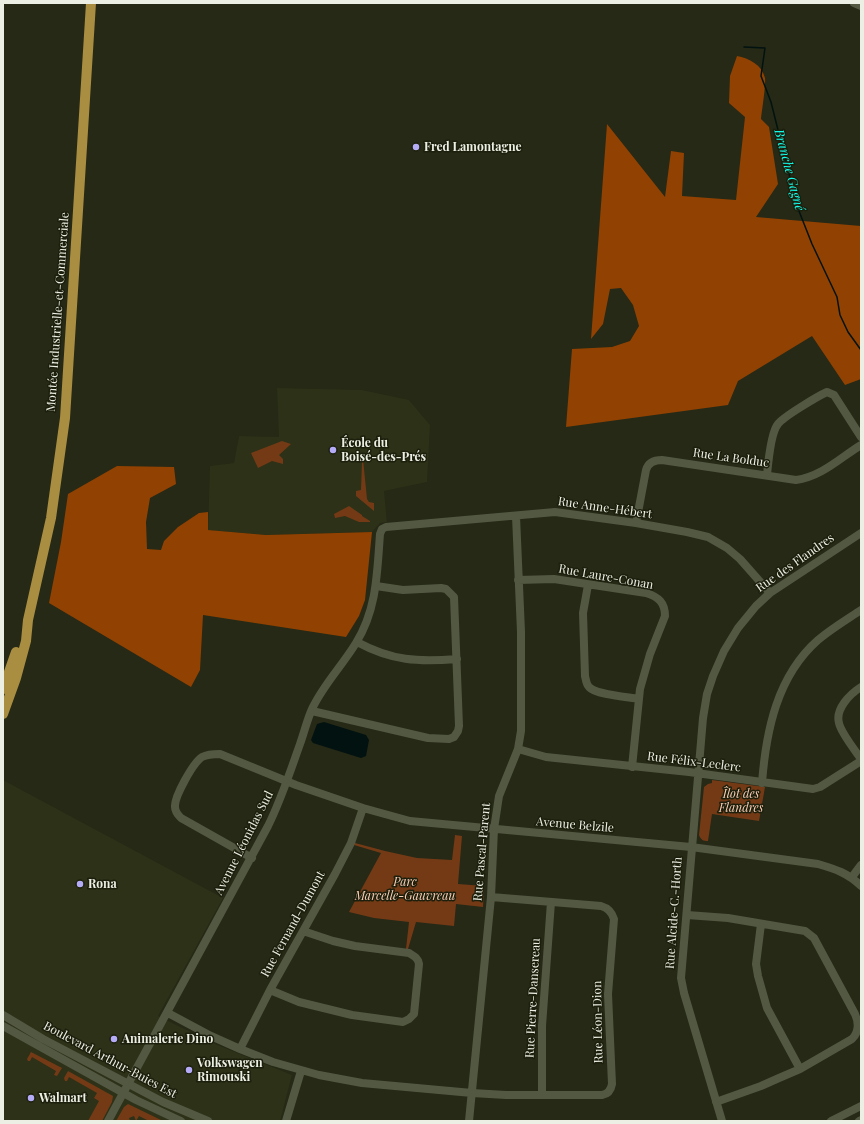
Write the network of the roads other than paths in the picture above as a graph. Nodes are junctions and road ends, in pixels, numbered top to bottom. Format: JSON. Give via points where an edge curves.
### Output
{"nodes":[{"id":1,"x":91,"y":3,"type":"edge"},
{"id":2,"x":854,"y":3,"type":"edge"},
{"id":3,"x":861,"y":6,"type":"edge"},
{"id":4,"x":861,"y":437,"type":"edge"},
{"id":5,"x":861,"y":445,"type":"edge"},
{"id":6,"x":767,"y":475,"type":"junction"},
{"id":7,"x":516,"y":516,"type":"junction"},
{"id":8,"x":636,"y":523,"type":"junction"},
{"id":9,"x":391,"y":527,"type":"joint"},
{"id":10,"x":861,"y":533,"type":"edge"},
{"id":11,"x":518,"y":580,"type":"junction"},
{"id":12,"x":588,"y":584,"type":"junction"},
{"id":13,"x":376,"y":586,"type":"junction"},
{"id":14,"x":770,"y":593,"type":"junction"},
{"id":15,"x":861,"y":610,"type":"edge"},
{"id":16,"x":28,"y":620,"type":"junction"},
{"id":17,"x":357,"y":642,"type":"junction"},
{"id":18,"x":456,"y":659,"type":"junction"},
{"id":19,"x":861,"y":687,"type":"edge"},
{"id":20,"x":3,"y":689,"type":"edge"},
{"id":21,"x":639,"y":699,"type":"junction"},
{"id":22,"x":312,"y":711,"type":"junction"},
{"id":23,"x":3,"y":714,"type":"edge"},
{"id":24,"x":518,"y":749,"type":"junction"},
{"id":25,"x":861,"y":760,"type":"edge"},
{"id":26,"x":632,"y":767,"type":"junction"},
{"id":27,"x":698,"y":774,"type":"junction"},
{"id":28,"x":287,"y":781,"type":"junction"},
{"id":29,"x":762,"y":783,"type":"junction"},
{"id":30,"x":363,"y":808,"type":"junction"},
{"id":31,"x":494,"y":829,"type":"junction"},
{"id":32,"x":692,"y":847,"type":"junction"},
{"id":33,"x":252,"y":858,"type":"junction"},
{"id":34,"x":861,"y":865,"type":"edge"},
{"id":35,"x":852,"y":877,"type":"junction"},
{"id":36,"x":861,"y":886,"type":"edge"},
{"id":37,"x":490,"y":897,"type":"junction"},
{"id":38,"x":551,"y":902,"type":"junction"},
{"id":39,"x":687,"y":915,"type":"junction"},
{"id":40,"x":761,"y":924,"type":"junction"},
{"id":41,"x":303,"y":931,"type":"junction"},
{"id":42,"x":270,"y":990,"type":"junction"},
{"id":43,"x":168,"y":1013,"type":"junction"},
{"id":44,"x":3,"y":1015,"type":"edge"},
{"id":45,"x":3,"y":1026,"type":"edge"},
{"id":46,"x":240,"y":1049,"type":"junction"},
{"id":47,"x":800,"y":1069,"type":"junction"},
{"id":48,"x":301,"y":1070,"type":"junction"},
{"id":49,"x":129,"y":1084,"type":"junction"},
{"id":50,"x":124,"y":1092,"type":"junction"},
{"id":51,"x":472,"y":1092,"type":"junction"},
{"id":52,"x":542,"y":1095,"type":"junction"},
{"id":53,"x":716,"y":1102,"type":"junction"},
{"id":54,"x":861,"y":1106,"type":"edge"},
{"id":55,"x":108,"y":1121,"type":"edge"},
{"id":56,"x":181,"y":1121,"type":"edge"},
{"id":57,"x":208,"y":1121,"type":"edge"},
{"id":58,"x":286,"y":1121,"type":"edge"},
{"id":59,"x":469,"y":1121,"type":"edge"},
{"id":60,"x":722,"y":1121,"type":"edge"},
{"id":61,"x":831,"y":1121,"type":"edge"}],
"edges":[{"from":1,"to":16,"type":"main road","name":"Montée Industrielle-et-Commerciale","via":[[64,418],[51,518]]},
{"from":2,"to":3,"type":"street"},
{"from":4,"to":6,"type":"street","via":[[834,395],[827,392],[777,424]]},
{"from":5,"to":6,"type":"street","name":"Rue La Bolduc","via":[[821,472],[807,478],[793,480]]},
{"from":6,"to":8,"type":"street","name":"Rue La Bolduc","via":[[655,461],[649,464],[646,470]]},
{"from":7,"to":8,"type":"street","name":"Rue Anne-Hébert","via":[[555,512]]},
{"from":7,"to":9,"type":"street","name":"Rue Anne-Hébert"},
{"from":7,"to":11,"type":"street","name":"Rue Pascal-Parent"},
{"from":8,"to":14,"type":"street","name":"Rue Anne-Hébert","via":[[687,532],[714,540],[736,555]]},
{"from":9,"to":13,"type":"street","name":"Avenue Léonidas Sud","via":[[384,528],[380,534]]},
{"from":10,"to":14,"type":"street","name":"Rue des Flandres"},
{"from":11,"to":12,"type":"street","name":"Rue Laure-Conan","via":[[550,579]]},
{"from":11,"to":24,"type":"street","name":"Rue Pascal-Parent","via":[[521,671],[521,731]]},
{"from":12,"to":21,"type":"street","via":[[584,613],[587,684],[596,692]]},
{"from":12,"to":21,"type":"street","name":"Rue Laure-Conan","via":[[651,595],[658,598],[664,606],[665,616],[646,665]]},
{"from":13,"to":17,"type":"street","name":"Avenue Léonidas Sud","via":[[370,613]]},
{"from":13,"to":18,"type":"street","via":[[403,590],[441,588],[450,592],[454,597]]},
{"from":14,"to":27,"type":"street","name":"Rue des Flandres","via":[[738,628],[713,676],[703,718]]},
{"from":15,"to":29,"type":"street","via":[[818,640],[796,664],[784,684],[772,721]]},
{"from":16,"to":20,"type":"main road","name":"Montée Industrielle-et-Commerciale"},
{"from":16,"to":23,"type":"main road","name":"Montée Industrielle-et-Commerciale","via":[[26,641]]},
{"from":17,"to":18,"type":"street","via":[[380,653],[407,659]]},
{"from":17,"to":22,"type":"street","name":"Avenue Léonidas Sud","via":[[325,685]]},
{"from":18,"to":22,"type":"street","via":[[459,726],[454,737],[449,739],[428,738]]},
{"from":19,"to":25,"type":"street","via":[[839,710],[838,723]]},
{"from":21,"to":26,"type":"street","name":"Rue Laure-Conan"},
{"from":22,"to":28,"type":"street","name":"Avenue Léonidas Sud"},
{"from":24,"to":26,"type":"street","name":"Rue Félix-Leclerc","via":[[546,757]]},
{"from":24,"to":31,"type":"street","name":"Rue Pascal-Parent","via":[[501,788]]},
{"from":25,"to":29,"type":"street","name":"Rue Félix-Leclerc","via":[[813,789]]},
{"from":26,"to":27,"type":"street","name":"Rue Félix-Leclerc"},
{"from":27,"to":29,"type":"street","name":"Rue Félix-Leclerc"},
{"from":27,"to":32,"type":"street","name":"Rue Alcide-C.-Horth"},
{"from":28,"to":30,"type":"street","name":"Avenue Belzile"},
{"from":28,"to":33,"type":"street","name":"Avenue Léonidas Sud"},
{"from":28,"to":33,"type":"street","name":"Avenue Belzile","via":[[220,754],[211,754],[196,762],[177,799],[176,813],[181,818]]},
{"from":30,"to":31,"type":"street","name":"Avenue Belzile","via":[[410,821]]},
{"from":30,"to":41,"type":"street","name":"Rue Fernand-Dumont","via":[[350,843]]},
{"from":31,"to":32,"type":"street","name":"Avenue Belzile"},
{"from":31,"to":37,"type":"street","name":"Rue Pascal-Parent"},
{"from":32,"to":35,"type":"street","name":"Avenue Belzile","via":[[818,864]]},
{"from":32,"to":39,"type":"street","name":"Rue Alcide-C.-Horth"},
{"from":33,"to":43,"type":"street","name":"Avenue Léonidas Sud"},
{"from":34,"to":35,"type":"street"},
{"from":35,"to":36,"type":"street","name":"Avenue Belzile"},
{"from":37,"to":38,"type":"street","name":"Rue Léon-Dion"},
{"from":37,"to":51,"type":"street","name":"Rue Pascal-Parent"},
{"from":38,"to":52,"type":"street","name":"Rue Pierre-Dansereau","via":[[542,1026]]},
{"from":38,"to":52,"type":"street","name":"Rue Léon-Dion","via":[[601,906],[610,910],[613,917],[608,994],[612,1084],[609,1091],[602,1095]]},
{"from":39,"to":40,"type":"street"},
{"from":39,"to":53,"type":"street","name":"Rue Alcide-C.-Horth","via":[[681,978]]},
{"from":40,"to":47,"type":"street","via":[[756,964],[758,976],[771,1017]]},
{"from":40,"to":47,"type":"street","via":[[805,931],[814,938],[857,1019],[858,1027],[854,1036]]},
{"from":41,"to":42,"type":"street","name":"Rue Fernand-Dumont"},
{"from":41,"to":42,"type":"street","via":[[355,946],[415,956],[419,964],[414,1014],[403,1022],[352,1015],[299,1002]]},
{"from":42,"to":46,"type":"street","name":"Rue Fernand-Dumont"},
{"from":43,"to":46,"type":"street","name":"Rue Léon-Dion"},
{"from":43,"to":49,"type":"street","name":"Avenue Léonidas Sud"},
{"from":44,"to":49,"type":"street","name":"Boulevard Arthur-Buies Est"},
{"from":45,"to":50,"type":"street","name":"Boulevard Arthur-Buies Est"},
{"from":46,"to":48,"type":"street","name":"Rue Léon-Dion"},
{"from":47,"to":53,"type":"street"},
{"from":48,"to":51,"type":"street","name":"Rue Léon-Dion","via":[[362,1083]]},
{"from":48,"to":58,"type":"street"},
{"from":49,"to":50,"type":"street","name":"Avenue Léonidas Sud"},
{"from":49,"to":57,"type":"street","name":"Boulevard Arthur-Buies Est"},
{"from":50,"to":55,"type":"street","name":"Avenue Léonidas Sud"},
{"from":50,"to":56,"type":"street","name":"Boulevard Arthur-Buies Est"},
{"from":51,"to":52,"type":"street","name":"Rue Léon-Dion"},
{"from":51,"to":59,"type":"street","name":"Rue Pascal-Parent"},
{"from":53,"to":60,"type":"street","name":"Rue Alcide-C.-Horth"},
{"from":54,"to":61,"type":"street"}]}
